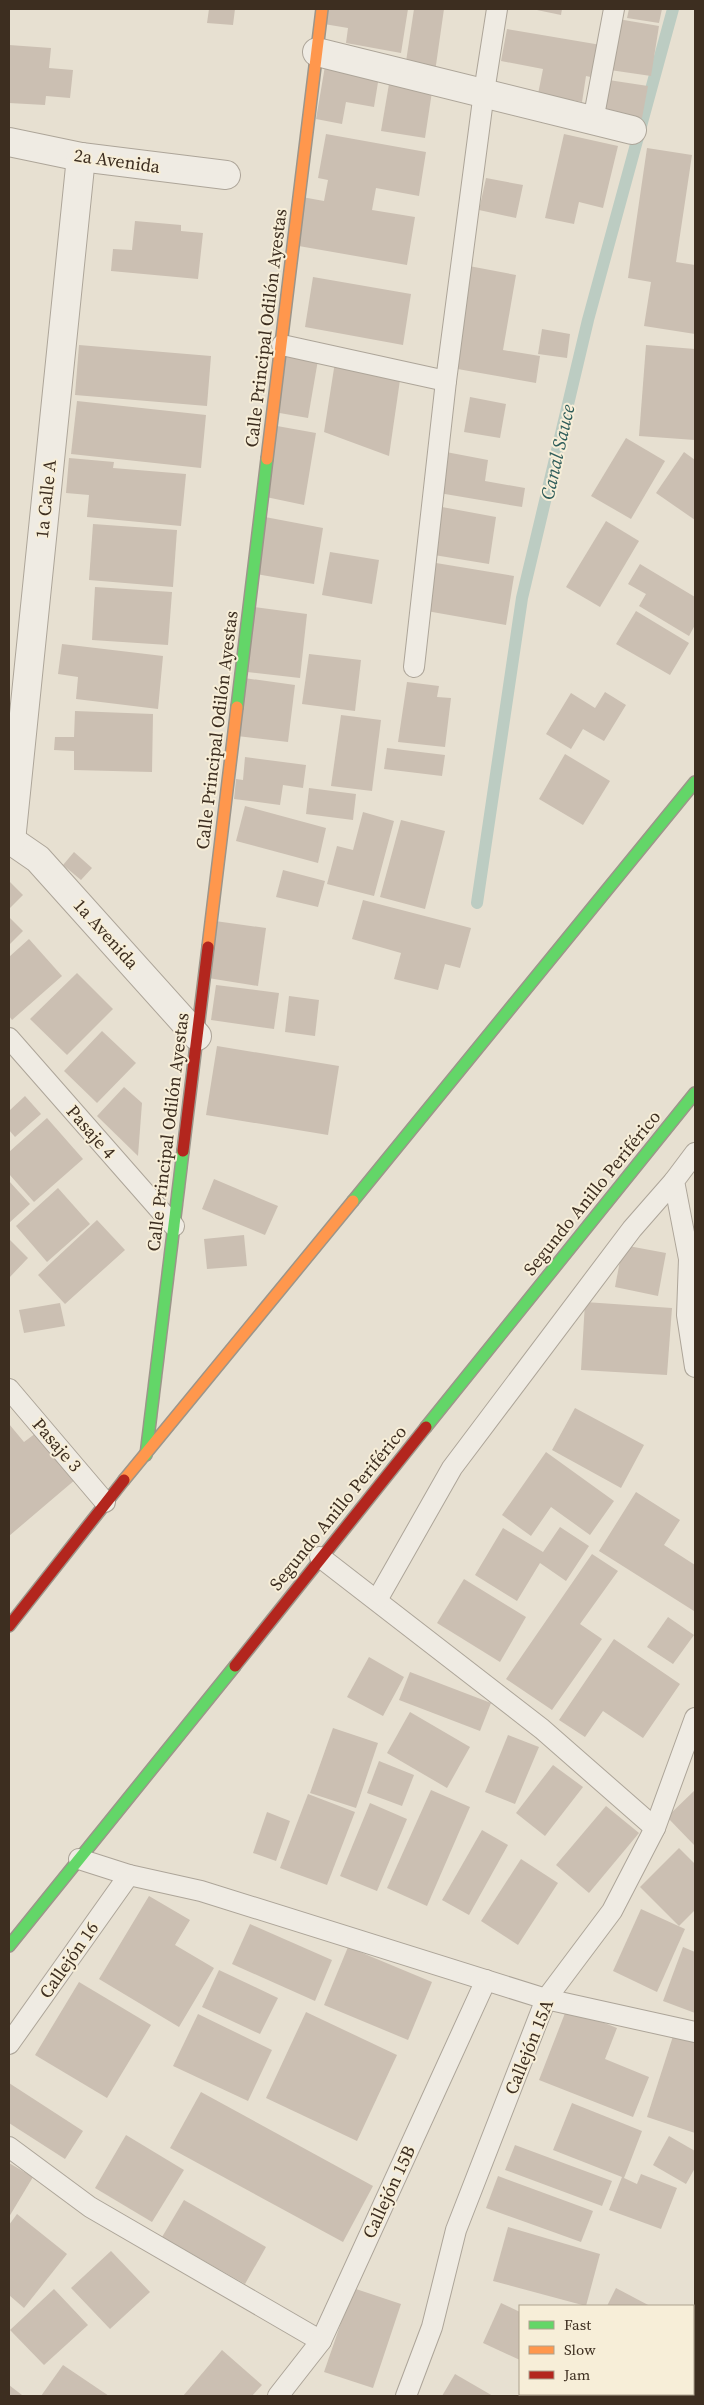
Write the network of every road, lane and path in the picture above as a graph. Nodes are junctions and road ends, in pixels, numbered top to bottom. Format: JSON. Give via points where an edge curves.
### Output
{"nodes":[{"id":1,"x":322,"y":9,"type":"edge"},
{"id":2,"x":497,"y":9,"type":"edge"},
{"id":3,"x":614,"y":9,"type":"edge"},
{"id":4,"x":317,"y":52,"type":"junction"},
{"id":5,"x":484,"y":92,"type":"junction"},
{"id":6,"x":593,"y":121,"type":"junction"},
{"id":7,"x":632,"y":130,"type":"dead end"},
{"id":8,"x":9,"y":142,"type":"edge"},
{"id":9,"x":81,"y":157,"type":"junction"},
{"id":10,"x":226,"y":175,"type":"dead end"},
{"id":11,"x":282,"y":346,"type":"junction"},
{"id":12,"x":446,"y":381,"type":"junction"},
{"id":13,"x":414,"y":667,"type":"dead end"},
{"id":14,"x":695,"y":782,"type":"edge"},
{"id":15,"x":10,"y":840,"type":"edge"},
{"id":16,"x":197,"y":1036,"type":"junction"},
{"id":17,"x":9,"y":1038,"type":"edge"},
{"id":18,"x":695,"y":1094,"type":"edge"},
{"id":19,"x":695,"y":1153,"type":"edge"},
{"id":20,"x":674,"y":1181,"type":"junction"},
{"id":21,"x":174,"y":1226,"type":"junction"},
{"id":22,"x":695,"y":1367,"type":"edge"},
{"id":23,"x":9,"y":1389,"type":"edge"},
{"id":24,"x":146,"y":1455,"type":"junction"},
{"id":25,"x":105,"y":1502,"type":"junction"},
{"id":26,"x":320,"y":1557,"type":"junction"},
{"id":27,"x":377,"y":1600,"type":"junction"},
{"id":28,"x":9,"y":1626,"type":"edge"},
{"id":29,"x":695,"y":1718,"type":"edge"},
{"id":30,"x":655,"y":1828,"type":"junction"},
{"id":31,"x":79,"y":1859,"type":"junction"},
{"id":32,"x":129,"y":1875,"type":"junction"},
{"id":33,"x":9,"y":1946,"type":"edge"},
{"id":34,"x":486,"y":1980,"type":"junction"},
{"id":35,"x":546,"y":1998,"type":"junction"},
{"id":36,"x":695,"y":2032,"type":"edge"},
{"id":37,"x":9,"y":2044,"type":"edge"},
{"id":38,"x":9,"y":2146,"type":"edge"},
{"id":39,"x":321,"y":2342,"type":"junction"},
{"id":40,"x":278,"y":2396,"type":"edge"},
{"id":41,"x":406,"y":2396,"type":"edge"}],
"edges":[{"from":1,"to":4,"type":"main road","name":"Calle Principal Odilón Ayestas"},
{"from":2,"to":5,"type":"lane"},
{"from":3,"to":6,"type":"lane"},
{"from":4,"to":5,"type":"street"},
{"from":4,"to":11,"type":"main road","name":"Calle Principal Odilón Ayestas"},
{"from":5,"to":6,"type":"street"},
{"from":5,"to":12,"type":"lane"},
{"from":6,"to":7,"type":"street"},
{"from":8,"to":9,"type":"street","name":"2a Avenida"},
{"from":9,"to":10,"type":"street","name":"2a Avenida"},
{"from":9,"to":15,"type":"street","name":"1a Calle A"},
{"from":11,"to":12,"type":"lane"},
{"from":11,"to":16,"type":"main road","name":"Calle Principal Odilón Ayestas"},
{"from":12,"to":13,"type":"lane"},
{"from":14,"to":24,"type":"main road"},
{"from":15,"to":16,"type":"street","name":"1a Avenida","via":[[38,859]]},
{"from":16,"to":21,"type":"main road","name":"Calle Principal Odilón Ayestas"},
{"from":17,"to":21,"type":"lane","name":"Pasaje 4"},
{"from":18,"to":26,"type":"main road","name":"Segundo Anillo Periférico"},
{"from":19,"to":20,"type":"lane"},
{"from":20,"to":22,"type":"lane","via":[[689,1259],[687,1315]]},
{"from":20,"to":27,"type":"lane","via":[[632,1229],[452,1468]]},
{"from":21,"to":24,"type":"main road","name":"Calle Principal Odilón Ayestas"},
{"from":23,"to":25,"type":"lane","name":"Pasaje 3"},
{"from":24,"to":25,"type":"main road"},
{"from":25,"to":28,"type":"main road"},
{"from":26,"to":27,"type":"lane"},
{"from":26,"to":31,"type":"main road","name":"Segundo Anillo Periférico"},
{"from":27,"to":30,"type":"lane","via":[[542,1729]]},
{"from":29,"to":30,"type":"lane","name":"Callejón 15A"},
{"from":30,"to":35,"type":"lane","name":"Callejón 15A","via":[[612,1911]]},
{"from":31,"to":32,"type":"lane"},
{"from":31,"to":33,"type":"main road","name":"Segundo Anillo Periférico"},
{"from":32,"to":34,"type":"lane","via":[[202,1891]]},
{"from":32,"to":37,"type":"lane","name":"Callejón 16"},
{"from":34,"to":35,"type":"lane"},
{"from":34,"to":39,"type":"lane","name":"Callejón 15B"},
{"from":35,"to":36,"type":"lane"},
{"from":35,"to":41,"type":"lane","name":"Callejón 15A","via":[[456,2230],[432,2327]]},
{"from":38,"to":39,"type":"lane","via":[[90,2207]]},
{"from":39,"to":40,"type":"lane","name":"Callejón 15B"}]}
